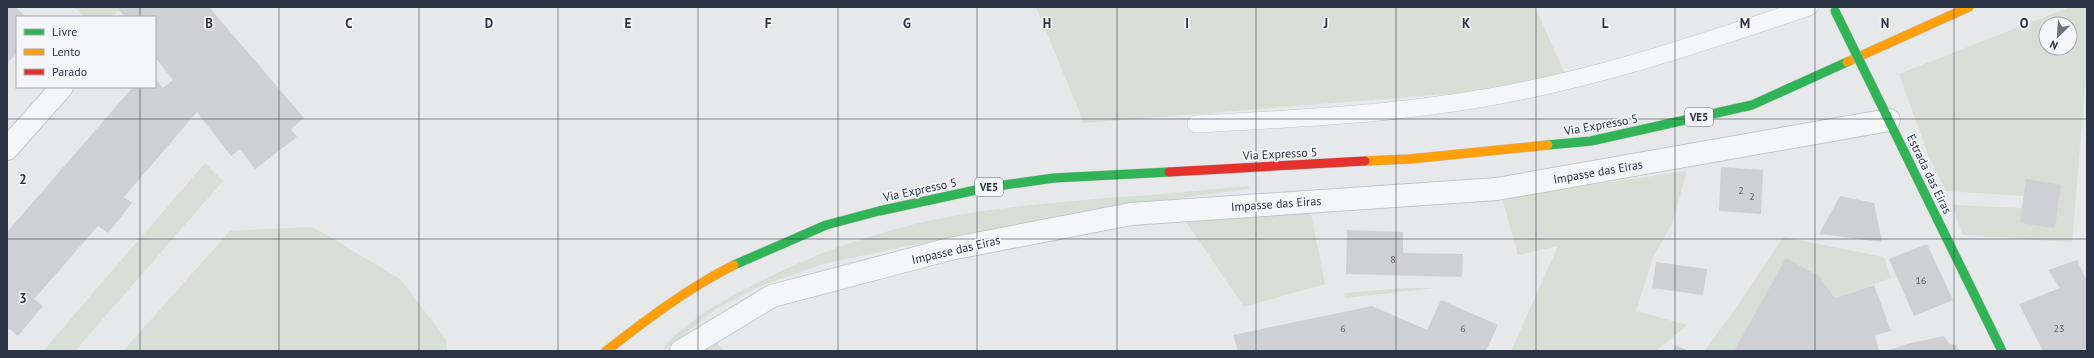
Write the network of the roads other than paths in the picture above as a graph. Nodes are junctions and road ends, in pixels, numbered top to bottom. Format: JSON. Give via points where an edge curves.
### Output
{"nodes":[{"id":1,"x":1808,"y":7,"type":"edge"},
{"id":2,"x":1969,"y":7,"type":"edge"},
{"id":3,"x":1834,"y":9,"type":"edge"},
{"id":4,"x":61,"y":88,"type":"edge"},
{"id":5,"x":1889,"y":120,"type":"junction"},
{"id":6,"x":1196,"y":124,"type":"dead end"},
{"id":7,"x":7,"y":149,"type":"edge"},
{"id":8,"x":606,"y":351,"type":"edge"},
{"id":9,"x":681,"y":351,"type":"edge"},
{"id":10,"x":2002,"y":351,"type":"edge"}],
"edges":[{"from":1,"to":6,"type":"lane","via":[[1660,57],[1585,77],[1472,100],[1344,115]]},
{"from":2,"to":8,"type":"main road","name":"Via Expresso 5","number":"VE5","via":[[1752,105],[1591,142],[1410,159],[1054,178],[990,187],[879,211],[826,225],[732,266],[646,320]]},
{"from":3,"to":5,"type":"main road","name":"Estrada das Eiras","bridge":true},
{"from":4,"to":7,"type":"street"},
{"from":5,"to":9,"type":"street","name":"Impasse das Eiras","via":[[1497,189],[1131,214],[950,250],[772,296]]},
{"from":5,"to":10,"type":"main road","name":"Estrada das Eiras"}]}
